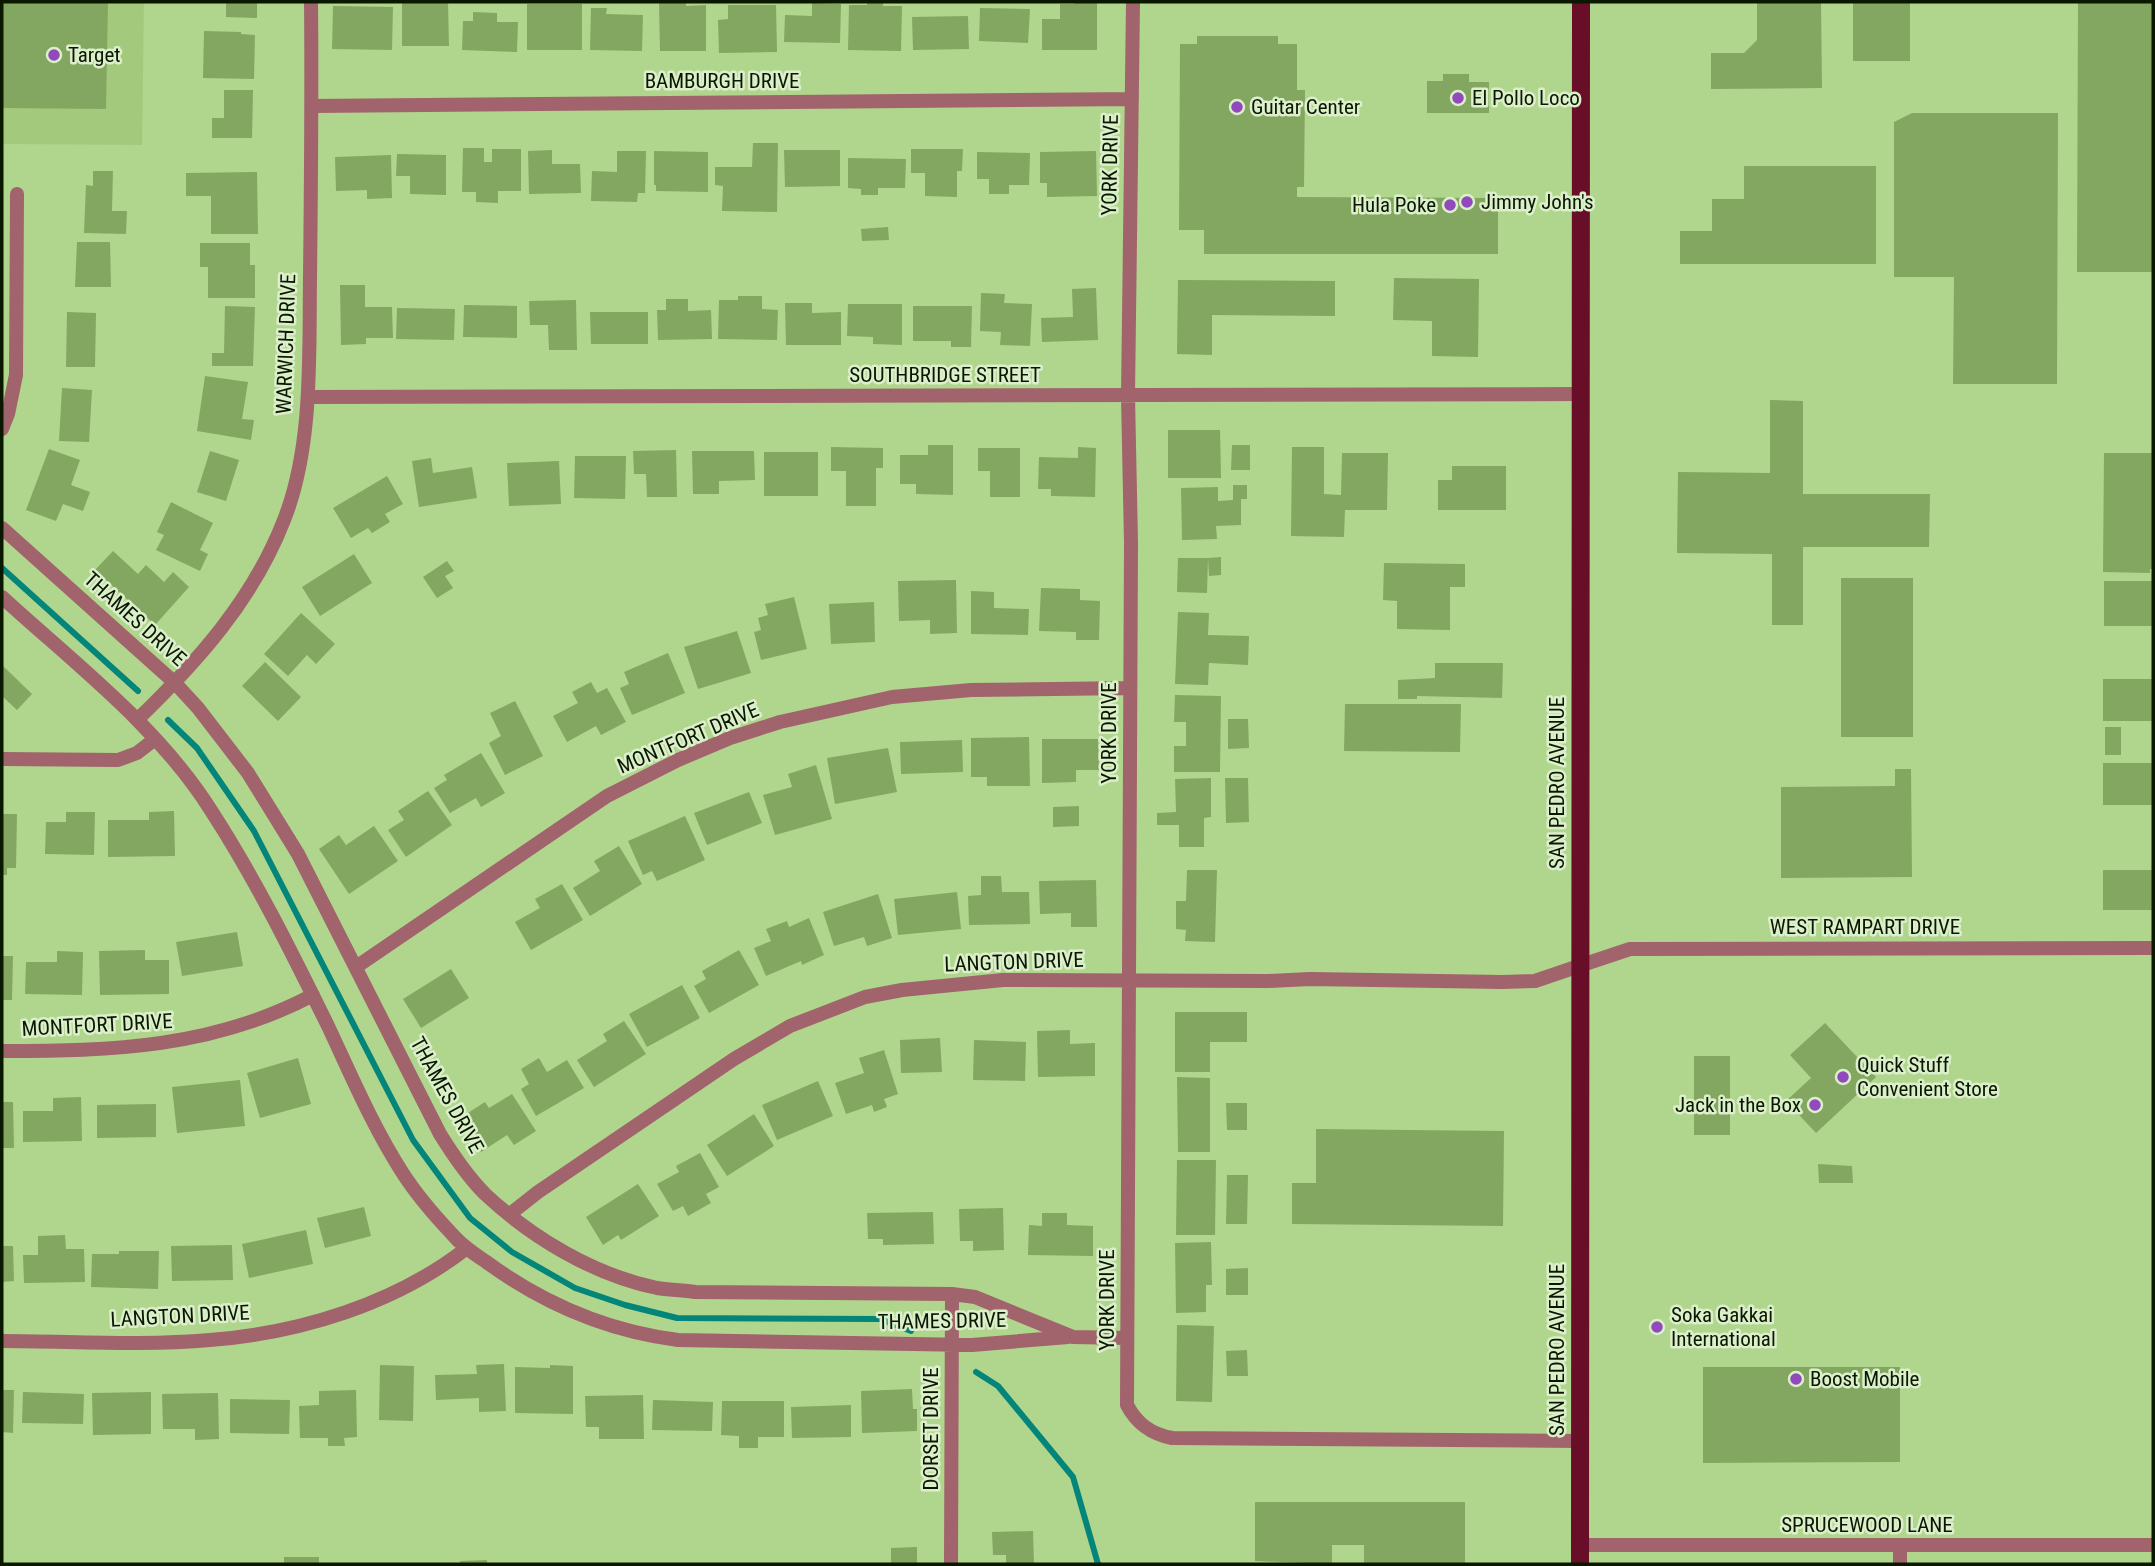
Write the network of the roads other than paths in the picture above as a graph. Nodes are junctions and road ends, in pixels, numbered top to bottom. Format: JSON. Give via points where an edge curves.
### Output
{"nodes":[{"id":1,"x":311,"y":2,"type":"edge"},
{"id":2,"x":1133,"y":2,"type":"edge"},
{"id":3,"x":1581,"y":2,"type":"edge"},
{"id":4,"x":1132,"y":99,"type":"junction"},
{"id":5,"x":312,"y":106,"type":"junction"},
{"id":6,"x":17,"y":194,"type":"dead end"},
{"id":7,"x":1581,"y":394,"type":"junction"},
{"id":8,"x":1128,"y":396,"type":"junction"},
{"id":9,"x":308,"y":397,"type":"junction"},
{"id":10,"x":2,"y":429,"type":"edge"},
{"id":11,"x":2,"y":528,"type":"edge"},
{"id":12,"x":2,"y":597,"type":"edge"},
{"id":13,"x":175,"y":683,"type":"junction"},
{"id":14,"x":1130,"y":688,"type":"junction"},
{"id":15,"x":137,"y":720,"type":"junction"},
{"id":16,"x":155,"y":739,"type":"junction"},
{"id":17,"x":2,"y":759,"type":"edge"},
{"id":18,"x":2153,"y":948,"type":"edge"},
{"id":19,"x":1579,"y":966,"type":"junction"},
{"id":20,"x":356,"y":967,"type":"junction"},
{"id":21,"x":1129,"y":981,"type":"junction"},
{"id":22,"x":313,"y":995,"type":"junction"},
{"id":23,"x":2,"y":1051,"type":"edge"},
{"id":24,"x":510,"y":1214,"type":"junction"},
{"id":25,"x":467,"y":1248,"type":"junction"},
{"id":26,"x":952,"y":1294,"type":"junction"},
{"id":27,"x":1073,"y":1337,"type":"junction"},
{"id":28,"x":1127,"y":1338,"type":"junction"},
{"id":29,"x":2,"y":1341,"type":"edge"},
{"id":30,"x":953,"y":1344,"type":"junction"},
{"id":31,"x":1580,"y":1441,"type":"junction"},
{"id":32,"x":1580,"y":1545,"type":"junction"},
{"id":33,"x":2153,"y":1545,"type":"edge"},
{"id":34,"x":1900,"y":1546,"type":"junction"},
{"id":35,"x":951,"y":1564,"type":"edge"},
{"id":36,"x":1580,"y":1564,"type":"edge"},
{"id":37,"x":1900,"y":1564,"type":"edge"}],
"edges":[{"from":1,"to":5,"type":"street","name":"WARWICH DRIVE"},
{"from":2,"to":4,"type":"street","name":"YORK DRIVE"},
{"from":3,"to":7,"type":"main road","name":"SAN PEDRO AVENUE"},
{"from":4,"to":5,"type":"street","name":"BAMBURGH DRIVE"},
{"from":4,"to":8,"type":"street","name":"YORK DRIVE"},
{"from":5,"to":9,"type":"street","name":"WARWICH DRIVE"},
{"from":6,"to":10,"type":"street","via":[[16,375]]},
{"from":7,"to":8,"type":"street","name":"SOUTHBRIDGE STREET"},
{"from":7,"to":19,"type":"main road","name":"SAN PEDRO AVENUE"},
{"from":8,"to":9,"type":"street","name":"SOUTHBRIDGE STREET"},
{"from":8,"to":14,"type":"street","name":"YORK DRIVE"},
{"from":9,"to":13,"type":"street","name":"WARWICH DRIVE","via":[[296,480],[262,568],[225,626]]},
{"from":11,"to":13,"type":"street","name":"THAMES DRIVE"},
{"from":12,"to":15,"type":"street","name":"THAMES DRIVE"},
{"from":13,"to":15,"type":"street","name":"WARWICH DRIVE"},
{"from":13,"to":20,"type":"street","name":"THAMES DRIVE","via":[[266,800]]},
{"from":14,"to":20,"type":"street","name":"MONTFORT DRIVE","via":[[971,690],[892,697],[730,738],[607,796]]},
{"from":14,"to":21,"type":"street","name":"YORK DRIVE"},
{"from":15,"to":16,"type":"street","name":"THAMES DRIVE"},
{"from":16,"to":17,"type":"street","via":[[118,760]]},
{"from":16,"to":22,"type":"street","name":"THAMES DRIVE","via":[[211,810]]},
{"from":18,"to":19,"type":"street","name":"WEST RAMPART DRIVE","via":[[1630,949]]},
{"from":19,"to":21,"type":"street","name":"LANGTON DRIVE","via":[[1535,981]]},
{"from":19,"to":31,"type":"main road","name":"SAN PEDRO AVENUE"},
{"from":20,"to":24,"type":"street","name":"THAMES DRIVE","via":[[446,1144],[485,1193]]},
{"from":21,"to":24,"type":"street","name":"LANGTON DRIVE","via":[[1003,979],[864,997],[790,1026],[734,1059]]},
{"from":21,"to":28,"type":"street","name":"YORK DRIVE"},
{"from":22,"to":23,"type":"street","name":"MONTFORT DRIVE","via":[[247,1024],[190,1040],[133,1048]]},
{"from":22,"to":25,"type":"street","name":"THAMES DRIVE","via":[[403,1173]]},
{"from":24,"to":26,"type":"street","name":"THAMES DRIVE","via":[[579,1261],[657,1288]]},
{"from":25,"to":29,"type":"street","name":"LANGTON DRIVE","via":[[406,1289],[309,1323],[259,1334],[208,1340]]},
{"from":25,"to":30,"type":"street","name":"THAMES DRIVE","via":[[554,1304],[652,1336],[735,1342]]},
{"from":26,"to":27,"type":"street","name":"THAMES DRIVE","via":[[975,1297]]},
{"from":26,"to":30,"type":"street","name":"DORSET DRIVE"},
{"from":27,"to":28,"type":"street","name":"THAMES DRIVE"},
{"from":27,"to":30,"type":"street","name":"THAMES DRIVE"},
{"from":28,"to":31,"type":"street","name":"YORK DRIVE","via":[[1127,1405],[1139,1424],[1159,1436]]},
{"from":30,"to":35,"type":"street","name":"DORSET DRIVE"},
{"from":31,"to":32,"type":"main road","name":"SAN PEDRO AVENUE"},
{"from":32,"to":34,"type":"street","name":"SPRUCEWOOD LANE"},
{"from":32,"to":36,"type":"main road","name":"SAN PEDRO AVENUE"},
{"from":33,"to":34,"type":"street","name":"SPRUCEWOOD LANE"},
{"from":34,"to":37,"type":"street"}]}
